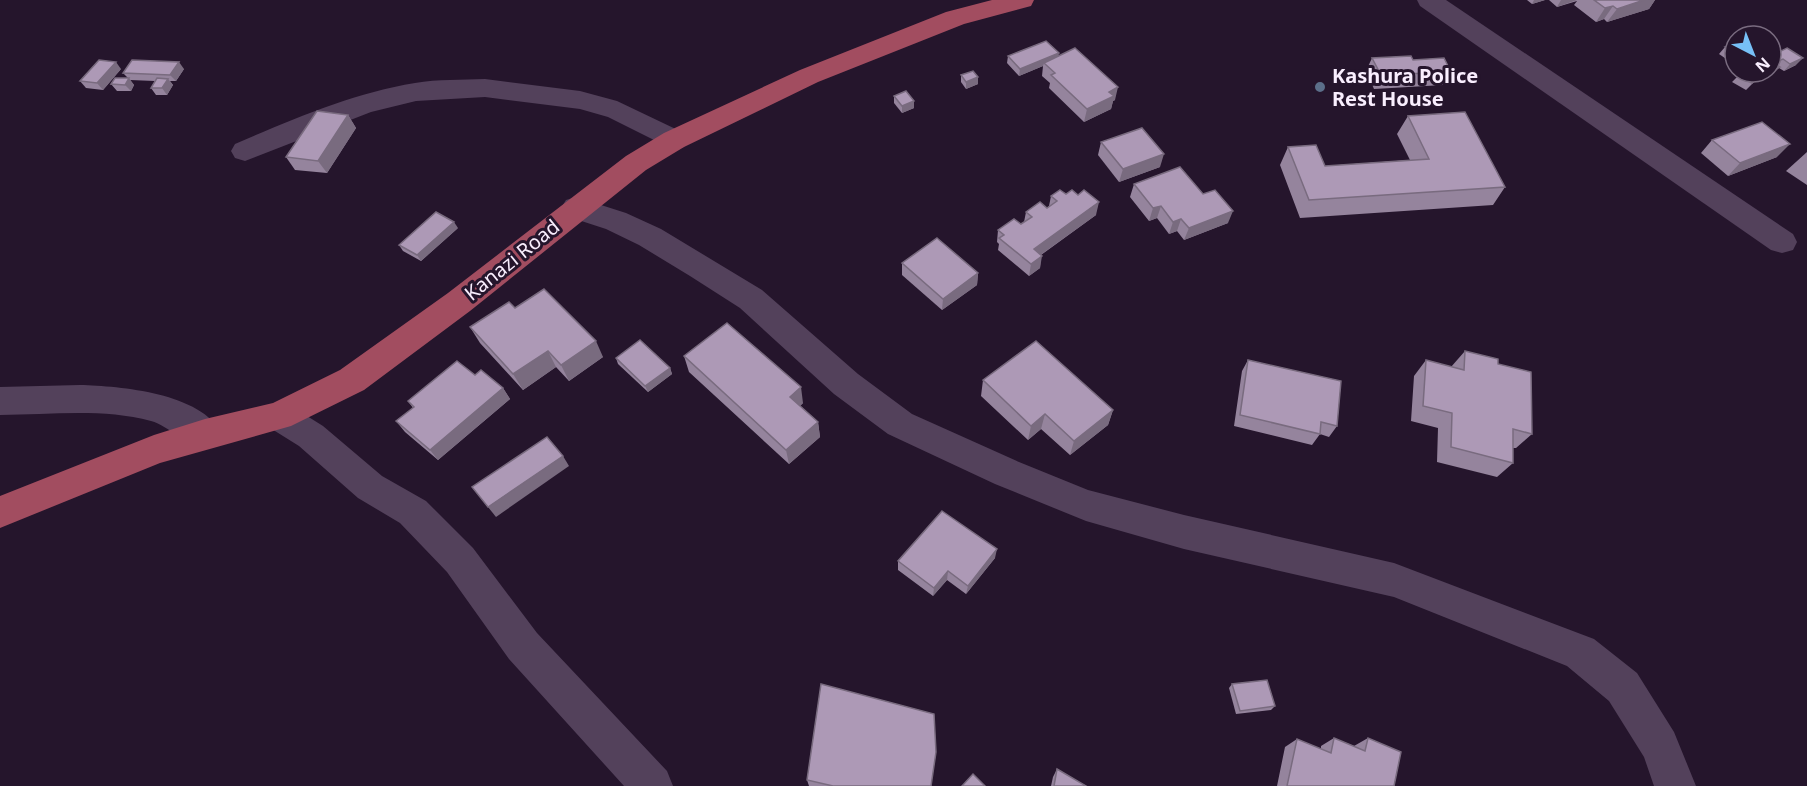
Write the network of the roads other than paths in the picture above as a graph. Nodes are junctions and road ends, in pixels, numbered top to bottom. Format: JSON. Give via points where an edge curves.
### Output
{"nodes":[{"id":1,"x":1022,"y":0,"type":"edge"},
{"id":2,"x":1429,"y":0,"type":"edge"},
{"id":3,"x":674,"y":140,"type":"junction"},
{"id":4,"x":245,"y":151,"type":"dead end"},
{"id":5,"x":576,"y":208,"type":"junction"},
{"id":6,"x":1782,"y":242,"type":"dead end"},
{"id":7,"x":0,"y":401,"type":"edge"},
{"id":8,"x":279,"y":416,"type":"junction"},
{"id":9,"x":205,"y":434,"type":"junction"},
{"id":10,"x":0,"y":512,"type":"edge"},
{"id":11,"x":652,"y":786,"type":"edge"},
{"id":12,"x":1675,"y":786,"type":"edge"}],
"edges":[{"from":1,"to":3,"type":"main road","name":"Kanazi Road","via":[[955,18],[809,76]]},
{"from":2,"to":6,"type":"street"},
{"from":3,"to":4,"type":"street","via":[[617,110],[580,100],[485,88],[416,92],[365,104]]},
{"from":3,"to":5,"type":"main road","name":"Kanazi Road"},
{"from":5,"to":8,"type":"main road","name":"Kanazi Road","via":[[459,302],[352,380]]},
{"from":5,"to":12,"type":"street","via":[[650,237],[701,268],[752,300],[846,384],[900,424],[1007,473],[1086,505],[1184,532],[1394,580],[1580,652],[1623,687],[1660,746]]},
{"from":7,"to":9,"type":"street","via":[[140,403],[178,415]]},
{"from":8,"to":9,"type":"main road","name":"Kanazi Road"},
{"from":8,"to":11,"type":"street","via":[[311,436],[370,487],[413,512],[460,560],[523,645]]},
{"from":9,"to":10,"type":"main road","name":"Kanazi Road","via":[[154,450]]}]}
